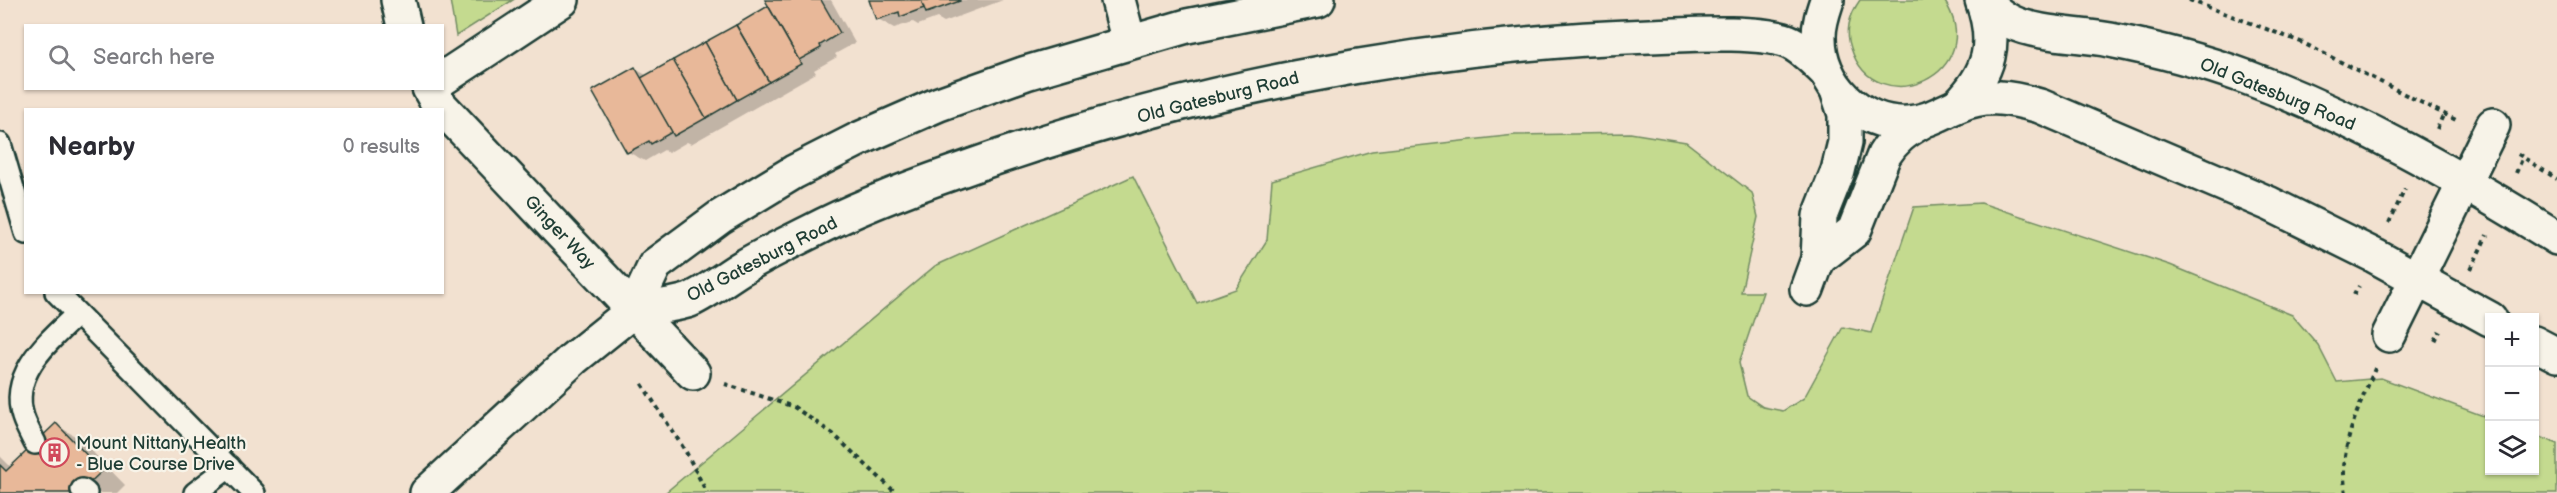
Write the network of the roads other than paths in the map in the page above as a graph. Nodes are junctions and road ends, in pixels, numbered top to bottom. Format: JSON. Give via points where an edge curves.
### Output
{"nodes":[{"id":1,"x":398,"y":0,"type":"edge"},
{"id":2,"x":562,"y":0,"type":"edge"},
{"id":3,"x":1118,"y":0,"type":"edge"},
{"id":4,"x":1318,"y":0,"type":"edge"},
{"id":5,"x":1827,"y":0,"type":"edge"},
{"id":6,"x":1982,"y":0,"type":"edge"},
{"id":7,"x":404,"y":24,"type":"edge"},
{"id":8,"x":1129,"y":42,"type":"junction"},
{"id":9,"x":444,"y":78,"type":"edge"},
{"id":10,"x":1832,"y":81,"type":"junction"},
{"id":11,"x":430,"y":90,"type":"edge"},
{"id":12,"x":1958,"y":105,"type":"junction"},
{"id":13,"x":443,"y":108,"type":"edge"},
{"id":14,"x":444,"y":109,"type":"edge"},
{"id":15,"x":1920,"y":122,"type":"junction"},
{"id":16,"x":2493,"y":125,"type":"dead end"},
{"id":17,"x":0,"y":144,"type":"edge"},
{"id":18,"x":2466,"y":182,"type":"junction"},
{"id":19,"x":24,"y":226,"type":"edge"},
{"id":20,"x":2557,"y":238,"type":"edge"},
{"id":21,"x":1818,"y":259,"type":"junction"},
{"id":22,"x":2417,"y":279,"type":"junction"},
{"id":23,"x":1807,"y":289,"type":"dead end"},
{"id":24,"x":58,"y":294,"type":"edge"},
{"id":25,"x":634,"y":310,"type":"junction"},
{"id":26,"x":77,"y":314,"type":"junction"},
{"id":27,"x":2485,"y":316,"type":"edge"},
{"id":28,"x":2389,"y":335,"type":"road end"},
{"id":29,"x":2539,"y":345,"type":"edge"},
{"id":30,"x":2557,"y":355,"type":"edge"},
{"id":31,"x":693,"y":373,"type":"road end"},
{"id":32,"x":35,"y":443,"type":"dead end"},
{"id":33,"x":229,"y":467,"type":"junction"},
{"id":34,"x":195,"y":493,"type":"edge"},
{"id":35,"x":254,"y":493,"type":"edge"},
{"id":36,"x":427,"y":493,"type":"edge"}],
"edges":[{"from":1,"to":7,"type":"street"},
{"from":2,"to":9,"type":"street"},
{"from":3,"to":8,"type":"street"},
{"from":4,"to":8,"type":"street","name":"Old Gatesburg Road","via":[[1187,26]]},
{"from":5,"to":10,"type":"street","via":[[1819,36],[1821,54]]},
{"from":6,"to":12,"type":"street","via":[[1989,18],[1989,57],[1972,91]]},
{"from":6,"to":18,"type":"street","name":"Old Gatesburg Road","via":[[2010,22],[2030,29],[2110,40],[2245,77],[2382,137]]},
{"from":8,"to":25,"type":"street","name":"Old Gatesburg Road","via":[[1026,72],[939,104],[794,172],[655,265]]},
{"from":10,"to":15,"type":"street","name":"Old Gatesburg Road","via":[[1848,102],[1874,117]]},
{"from":10,"to":21,"type":"street","via":[[1845,114],[1845,141],[1820,216]]},
{"from":10,"to":25,"type":"street","name":"Old Gatesburg Road","via":[[1809,55],[1789,42],[1701,34],[1520,45],[1301,76],[1070,135],[955,172],[814,230],[690,300]]},
{"from":11,"to":13,"type":"street","name":"Ginger Way"},
{"from":12,"to":15,"type":"street"},
{"from":12,"to":22,"type":"street","via":[[1992,96],[2040,106],[2270,204]]},
{"from":14,"to":25,"type":"street","name":"Ginger Way"},
{"from":15,"to":21,"type":"street","via":[[1903,132],[1887,149],[1854,231]]},
{"from":16,"to":18,"type":"street"},
{"from":17,"to":19,"type":"lane"},
{"from":18,"to":20,"type":"street","name":"Old Gatesburg Road"},
{"from":18,"to":22,"type":"street"},
{"from":21,"to":23,"type":"street"},
{"from":22,"to":27,"type":"street"},
{"from":22,"to":28,"type":"street"},
{"from":24,"to":26,"type":"lane"},
{"from":25,"to":31,"type":"street","name":"Ginger Way"},
{"from":25,"to":36,"type":"street","name":"Old Gatesburg Road","via":[[573,359]]},
{"from":26,"to":32,"type":"lane","via":[[31,362],[20,386],[22,416]]},
{"from":26,"to":33,"type":"lane"},
{"from":29,"to":30,"type":"street"},
{"from":33,"to":34,"type":"lane"},
{"from":33,"to":35,"type":"lane"}]}
